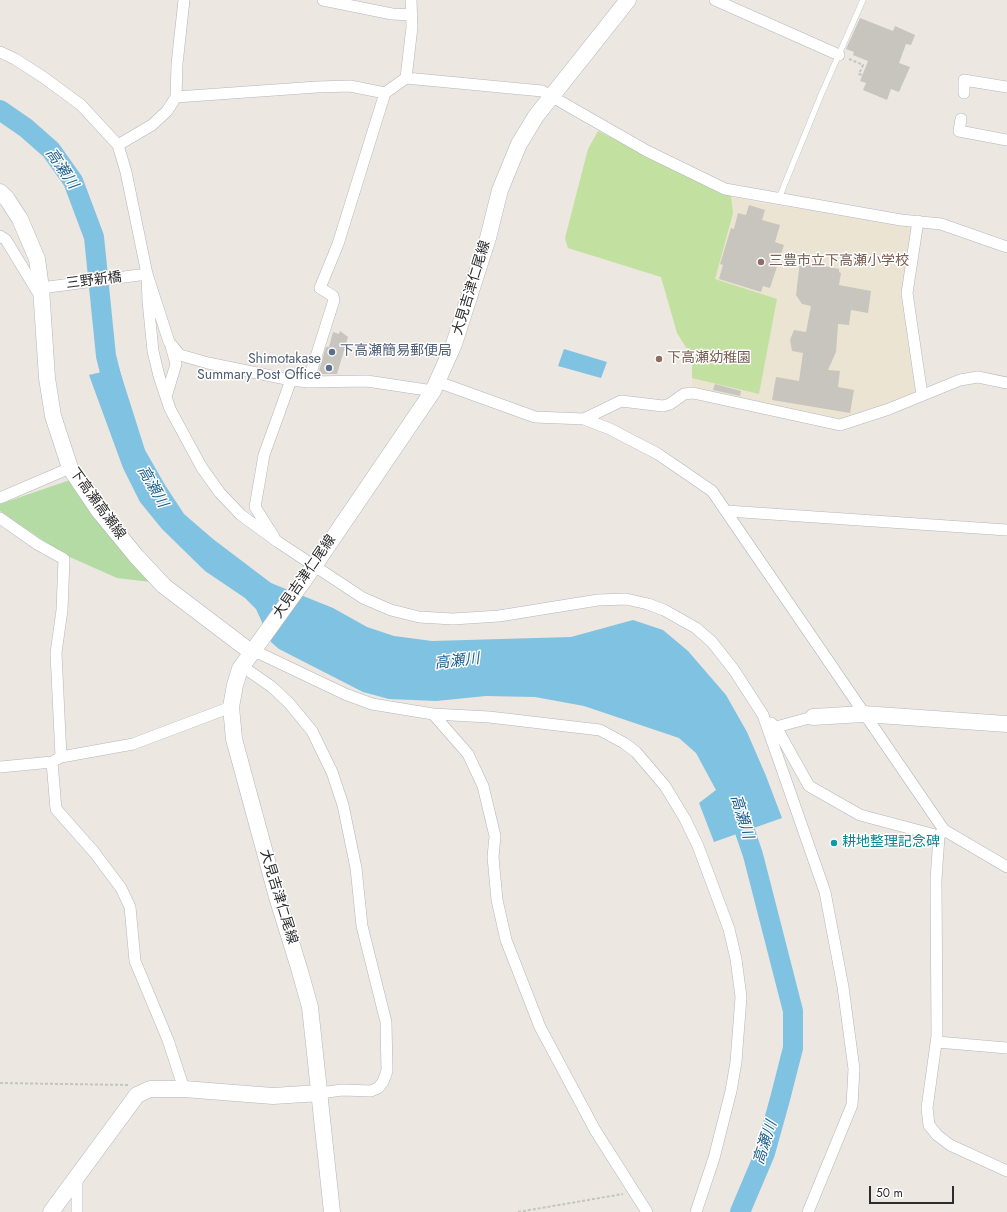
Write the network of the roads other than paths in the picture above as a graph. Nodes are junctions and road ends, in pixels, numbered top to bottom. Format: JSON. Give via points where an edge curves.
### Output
{"nodes":[{"id":1,"x":184,"y":0,"type":"edge"},
{"id":2,"x":323,"y":0,"type":"edge"},
{"id":3,"x":411,"y":0,"type":"edge"},
{"id":4,"x":628,"y":0,"type":"edge"},
{"id":5,"x":716,"y":0,"type":"edge"},
{"id":6,"x":863,"y":0,"type":"edge"},
{"id":7,"x":412,"y":15,"type":"junction"},
{"id":8,"x":0,"y":52,"type":"edge"},
{"id":9,"x":839,"y":55,"type":"junction"},
{"id":10,"x":406,"y":78,"type":"junction"},
{"id":11,"x":1007,"y":87,"type":"edge"},
{"id":12,"x":385,"y":93,"type":"junction"},
{"id":13,"x":964,"y":93,"type":"dead end"},
{"id":14,"x":176,"y":97,"type":"junction"},
{"id":15,"x":551,"y":97,"type":"junction"},
{"id":16,"x":961,"y":119,"type":"dead end"},
{"id":17,"x":1007,"y":140,"type":"edge"},
{"id":18,"x":118,"y":145,"type":"junction"},
{"id":19,"x":0,"y":192,"type":"edge"},
{"id":20,"x":779,"y":198,"type":"junction"},
{"id":21,"x":918,"y":221,"type":"junction"},
{"id":22,"x":0,"y":236,"type":"edge"},
{"id":23,"x":1007,"y":247,"type":"edge"},
{"id":24,"x":147,"y":274,"type":"junction"},
{"id":25,"x":41,"y":288,"type":"junction"},
{"id":26,"x":170,"y":342,"type":"junction"},
{"id":27,"x":291,"y":380,"type":"junction"},
{"id":28,"x":308,"y":382,"type":"junction"},
{"id":29,"x":1007,"y":383,"type":"edge"},
{"id":30,"x":435,"y":386,"type":"junction"},
{"id":31,"x":922,"y":395,"type":"junction"},
{"id":32,"x":166,"y":398,"type":"junction"},
{"id":33,"x":584,"y":419,"type":"junction"},
{"id":34,"x":70,"y":468,"type":"junction"},
{"id":35,"x":0,"y":498,"type":"edge"},
{"id":36,"x":727,"y":511,"type":"junction"},
{"id":37,"x":0,"y":518,"type":"edge"},
{"id":38,"x":1007,"y":530,"type":"edge"},
{"id":39,"x":278,"y":542,"type":"junction"},
{"id":40,"x":314,"y":566,"type":"junction"},
{"id":41,"x":251,"y":652,"type":"junction"},
{"id":42,"x":240,"y":669,"type":"junction"},
{"id":43,"x":231,"y":707,"type":"junction"},
{"id":44,"x":433,"y":714,"type":"junction"},
{"id":45,"x":863,"y":714,"type":"junction"},
{"id":46,"x":763,"y":715,"type":"junction"},
{"id":47,"x":813,"y":717,"type":"joint"},
{"id":48,"x":1007,"y":724,"type":"edge"},
{"id":49,"x":776,"y":727,"type":"junction"},
{"id":50,"x":57,"y":760,"type":"junction"},
{"id":51,"x":0,"y":767,"type":"edge"},
{"id":52,"x":942,"y":833,"type":"junction"},
{"id":53,"x":1007,"y":867,"type":"edge"},
{"id":54,"x":937,"y":1042,"type":"junction"},
{"id":55,"x":1007,"y":1048,"type":"edge"},
{"id":56,"x":184,"y":1089,"type":"junction"},
{"id":57,"x":320,"y":1093,"type":"junction"},
{"id":58,"x":1007,"y":1171,"type":"edge"},
{"id":59,"x":77,"y":1176,"type":"junction"},
{"id":60,"x":51,"y":1212,"type":"edge"},
{"id":61,"x":77,"y":1212,"type":"edge"},
{"id":62,"x":332,"y":1212,"type":"edge"},
{"id":63,"x":647,"y":1212,"type":"edge"},
{"id":64,"x":696,"y":1212,"type":"edge"},
{"id":65,"x":808,"y":1212,"type":"edge"}],
"edges":[{"from":1,"to":14,"type":"street"},
{"from":2,"to":7,"type":"street","via":[[392,14]]},
{"from":3,"to":7,"type":"street"},
{"from":4,"to":15,"type":"main road","name":"大見吉津仁尾線"},
{"from":5,"to":9,"type":"street"},
{"from":6,"to":9,"type":"lane"},
{"from":7,"to":10,"type":"street"},
{"from":8,"to":18,"type":"street","via":[[38,74],[81,105]]},
{"from":9,"to":20,"type":"lane"},
{"from":10,"to":12,"type":"street"},
{"from":10,"to":15,"type":"street","via":[[542,91]]},
{"from":11,"to":13,"type":"street","via":[[964,80]]},
{"from":12,"to":14,"type":"street","via":[[350,86],[318,86]]},
{"from":12,"to":28,"type":"street","via":[[338,244],[320,288],[333,296],[334,300]]},
{"from":14,"to":18,"type":"street","via":[[167,111],[152,125]]},
{"from":15,"to":20,"type":"street","via":[[647,152],[725,189]]},
{"from":15,"to":30,"type":"main road","name":"大見吉津仁尾線","via":[[524,134],[506,172],[454,344]]},
{"from":16,"to":17,"type":"street","via":[[959,131]]},
{"from":18,"to":24,"type":"street"},
{"from":19,"to":25,"type":"main road","name":"下高瀬高瀬線","via":[[20,219],[37,258]]},
{"from":20,"to":21,"type":"street"},
{"from":21,"to":23,"type":"street","via":[[941,224]]},
{"from":21,"to":31,"type":"street","via":[[907,293]]},
{"from":22,"to":25,"type":"street","via":[[6,240],[37,291]]},
{"from":24,"to":25,"type":"street","name":"三野新橋"},
{"from":24,"to":26,"type":"street"},
{"from":24,"to":32,"type":"street","via":[[153,351]]},
{"from":25,"to":34,"type":"main road","name":"下高瀬高瀬線","via":[[47,378],[53,416]]},
{"from":26,"to":27,"type":"street","via":[[180,355]]},
{"from":26,"to":32,"type":"street","via":[[176,364]]},
{"from":27,"to":28,"type":"street"},
{"from":27,"to":39,"type":"street","via":[[264,455],[255,507]]},
{"from":28,"to":30,"type":"street","via":[[367,381]]},
{"from":29,"to":31,"type":"street","via":[[978,377],[960,380]]},
{"from":30,"to":33,"type":"street","via":[[535,417]]},
{"from":30,"to":40,"type":"main road","name":"大見吉津仁尾線"},
{"from":31,"to":33,"type":"street","via":[[840,425],[693,394],[684,394],[663,406],[621,402]]},
{"from":32,"to":39,"type":"street","via":[[202,468],[220,493],[241,515]]},
{"from":33,"to":36,"type":"street","via":[[658,454],[712,491]]},
{"from":34,"to":35,"type":"street"},
{"from":34,"to":41,"type":"main road","name":"下高瀬高瀬線","via":[[99,511],[164,586]]},
{"from":36,"to":38,"type":"street"},
{"from":36,"to":45,"type":"street"},
{"from":37,"to":50,"type":"street","via":[[64,559],[62,610],[56,653]]},
{"from":39,"to":40,"type":"street"},
{"from":40,"to":41,"type":"main road","name":"大見吉津仁尾線"},
{"from":40,"to":46,"type":"street","via":[[363,598],[391,610],[419,617],[453,619],[499,616],[598,600],[626,599],[648,604],[696,628],[712,642]]},
{"from":41,"to":42,"type":"main road","name":"大見吉津仁尾線"},
{"from":41,"to":44,"type":"street","via":[[261,654],[372,704]]},
{"from":42,"to":43,"type":"main road","name":"大見吉津仁尾線"},
{"from":42,"to":57,"type":"street","via":[[249,671],[290,703],[312,731],[332,772],[343,805],[356,868],[362,926],[386,1022],[387,1071],[378,1088],[371,1091],[342,1090]]},
{"from":43,"to":50,"type":"street","via":[[133,744]]},
{"from":43,"to":57,"type":"main road","name":"大見吉津仁尾線","via":[[234,739],[241,767],[276,897],[310,1007]]},
{"from":44,"to":63,"type":"street","via":[[468,754],[483,786],[494,836],[497,900],[506,940],[540,1028],[595,1130]]},
{"from":44,"to":64,"type":"street","via":[[489,717],[600,730],[636,752],[665,786],[685,819],[698,846],[729,929],[741,997],[731,1091],[714,1158]]},
{"from":45,"to":47,"type":"main road"},
{"from":45,"to":48,"type":"main road"},
{"from":45,"to":52,"type":"street"},
{"from":46,"to":49,"type":"street"},
{"from":46,"to":65,"type":"street","via":[[825,892],[843,987],[854,1069],[852,1105]]},
{"from":47,"to":49,"type":"street"},
{"from":49,"to":52,"type":"street","via":[[809,786],[860,815]]},
{"from":50,"to":51,"type":"street"},
{"from":50,"to":56,"type":"street","via":[[56,809],[94,852],[121,888],[130,907],[135,961],[168,1040]]},
{"from":52,"to":53,"type":"street"},
{"from":52,"to":54,"type":"street","via":[[936,880]]},
{"from":54,"to":55,"type":"street"},
{"from":54,"to":58,"type":"street","via":[[927,1108],[929,1125],[950,1145]]},
{"from":56,"to":57,"type":"main road","via":[[273,1096]]},
{"from":56,"to":59,"type":"main road","via":[[150,1089],[137,1094]]},
{"from":57,"to":62,"type":"main road","name":"大見吉津仁尾線"},
{"from":59,"to":60,"type":"main road"},
{"from":59,"to":61,"type":"street"}]}
